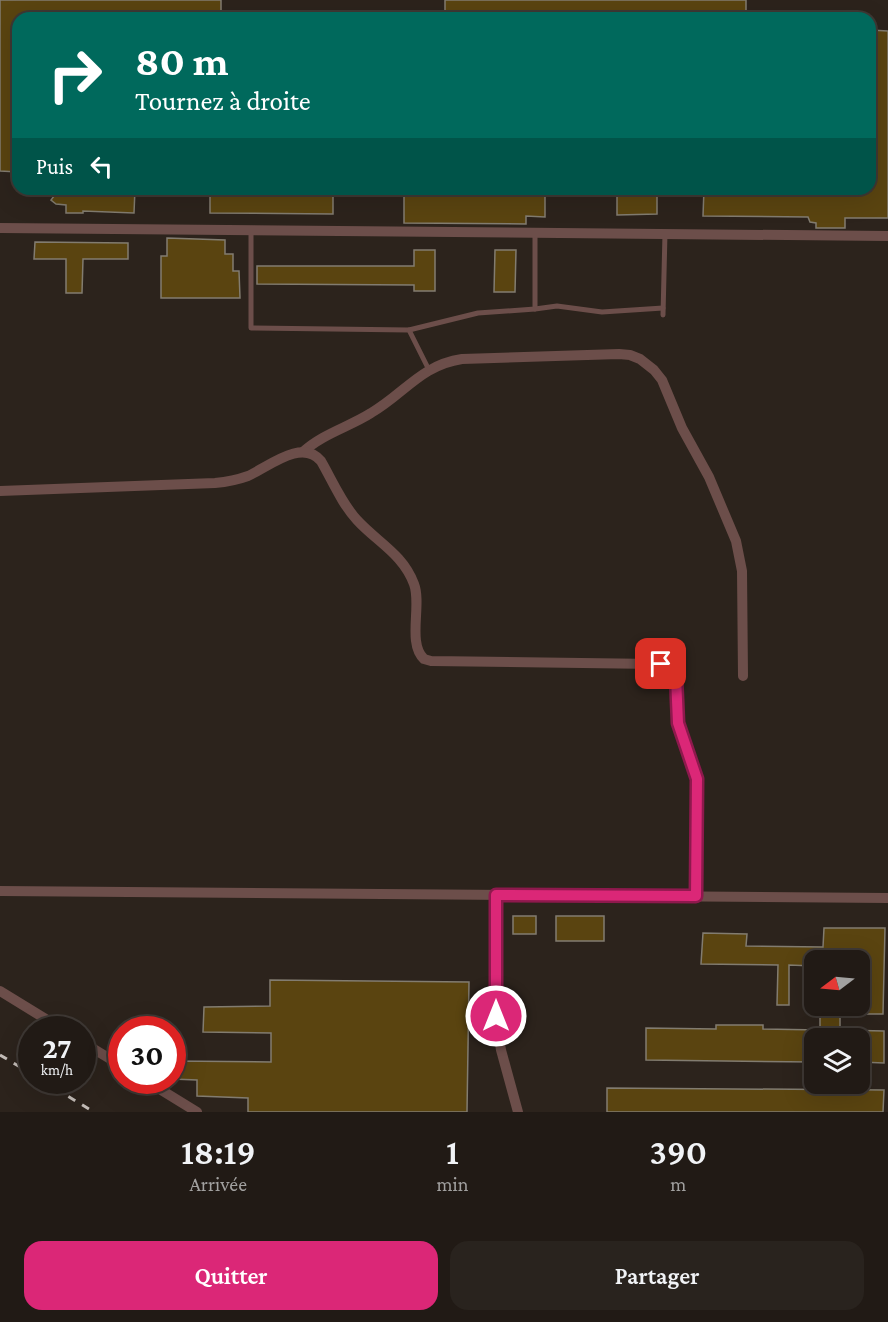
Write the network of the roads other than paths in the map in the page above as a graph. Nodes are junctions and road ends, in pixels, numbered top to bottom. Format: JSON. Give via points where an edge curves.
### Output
{"nodes":[{"id":1,"x":0,"y":228,"type":"edge"},
{"id":2,"x":251,"y":231,"type":"junction"},
{"id":3,"x":535,"y":232,"type":"junction"},
{"id":4,"x":664,"y":233,"type":"junction"},
{"id":5,"x":888,"y":236,"type":"edge"},
{"id":6,"x":663,"y":308,"type":"junction"},
{"id":7,"x":534,"y":309,"type":"junction"},
{"id":8,"x":663,"y":315,"type":"dead end"},
{"id":9,"x":409,"y":330,"type":"junction"},
{"id":10,"x":429,"y":370,"type":"junction"},
{"id":11,"x":303,"y":452,"type":"junction"},
{"id":12,"x":0,"y":491,"type":"edge"},
{"id":13,"x":743,"y":676,"type":"dead end"},
{"id":14,"x":0,"y":891,"type":"edge"},
{"id":15,"x":496,"y":895,"type":"junction"},
{"id":16,"x":696,"y":896,"type":"junction"},
{"id":17,"x":888,"y":898,"type":"edge"},
{"id":18,"x":0,"y":991,"type":"edge"},
{"id":19,"x":41,"y":1016,"type":"edge"},
{"id":20,"x":168,"y":1094,"type":"edge"},
{"id":21,"x":197,"y":1112,"type":"edge"},
{"id":22,"x":518,"y":1112,"type":"edge"}],
"edges":[{"from":1,"to":2,"type":"street"},
{"from":2,"to":3,"type":"street"},
{"from":2,"to":9,"type":"lane","via":[[251,328]]},
{"from":3,"to":4,"type":"street"},
{"from":3,"to":7,"type":"lane"},
{"from":4,"to":5,"type":"street"},
{"from":4,"to":6,"type":"lane"},
{"from":6,"to":7,"type":"lane","via":[[602,312],[557,306]]},
{"from":6,"to":8,"type":"lane"},
{"from":7,"to":9,"type":"lane","via":[[478,313]]},
{"from":9,"to":10,"type":"lane"},
{"from":10,"to":11,"type":"street","via":[[375,411]]},
{"from":10,"to":13,"type":"street","via":[[462,360],[625,354],[639,358],[654,370],[666,387],[736,541],[741,563]]},
{"from":11,"to":12,"type":"street","via":[[245,477],[215,483]]},
{"from":11,"to":16,"type":"street","via":[[319,457],[355,518],[405,566],[416,589],[417,647],[424,659],[656,664],[671,670],[677,681],[679,729],[697,785]]},
{"from":14,"to":15,"type":"street"},
{"from":15,"to":16,"type":"street"},
{"from":15,"to":22,"type":"street","via":[[497,1024]]},
{"from":16,"to":17,"type":"street"},
{"from":18,"to":19,"type":"street"},
{"from":20,"to":21,"type":"street"}]}
